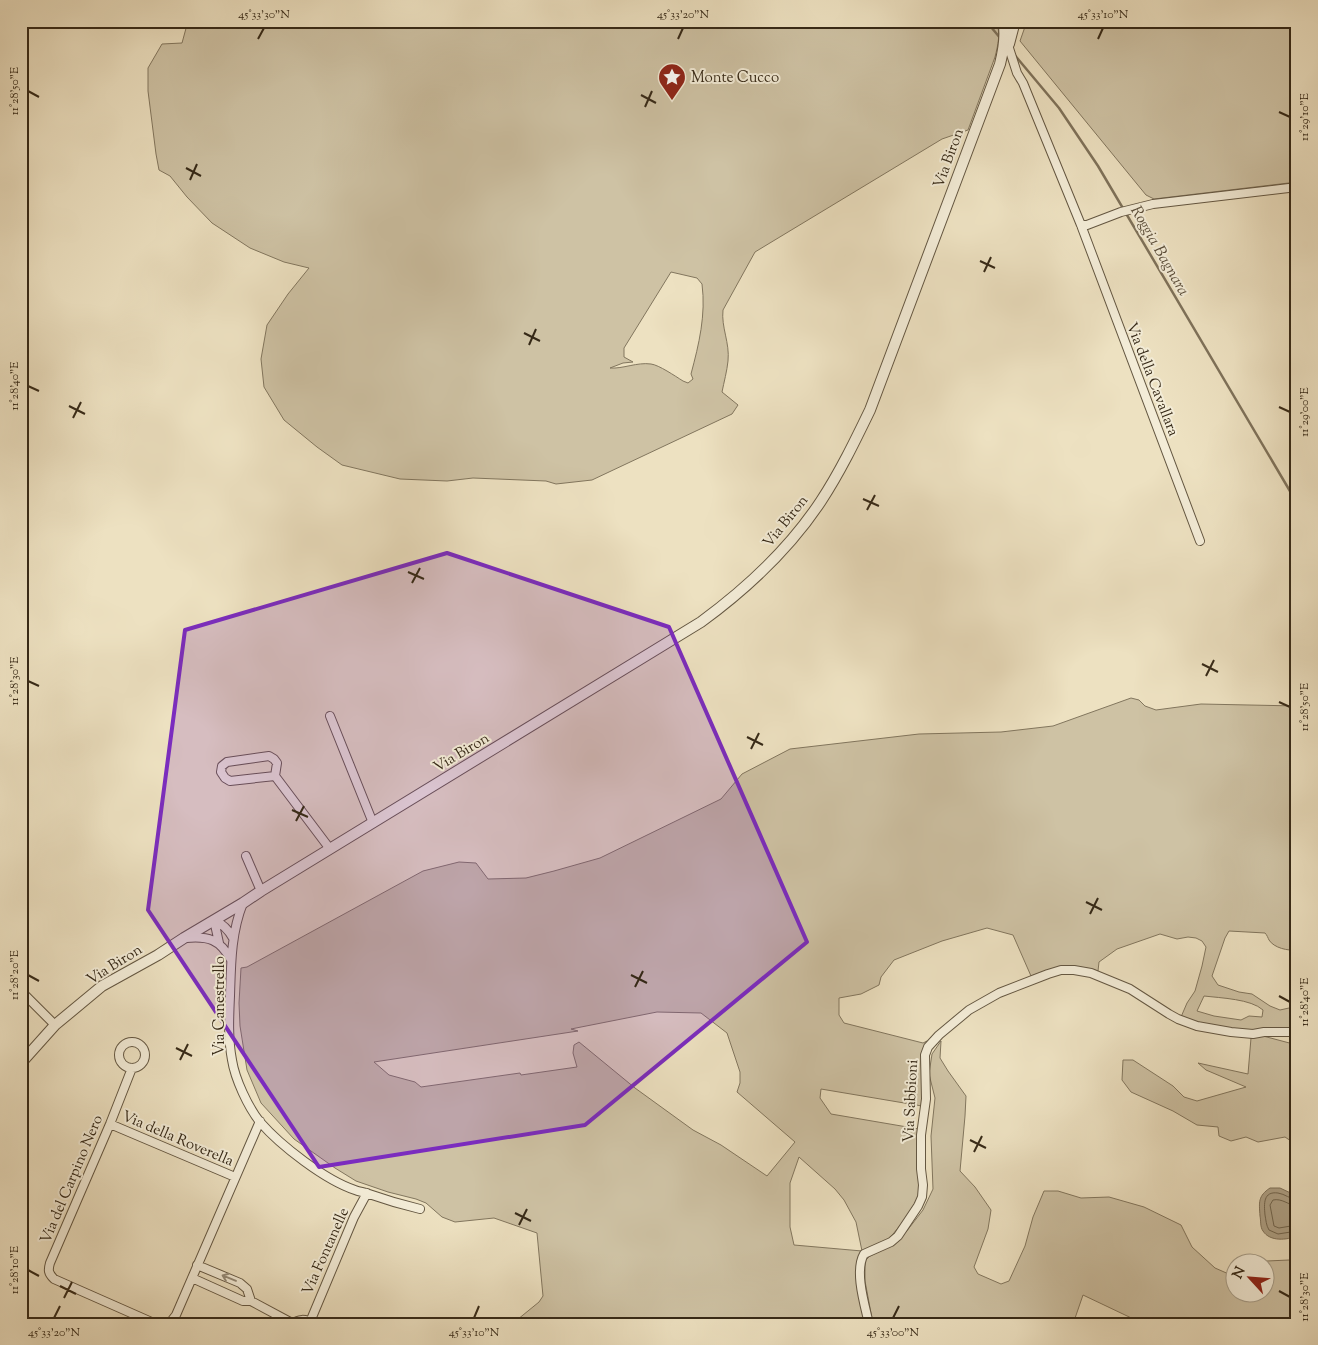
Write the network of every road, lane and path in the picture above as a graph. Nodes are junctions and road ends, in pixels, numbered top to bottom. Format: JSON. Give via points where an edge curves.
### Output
{"nodes":[{"id":1,"x":1003,"y":21,"type":"edge"},
{"id":2,"x":1015,"y":21,"type":"edge"},
{"id":3,"x":1008,"y":45,"type":"junction"},
{"id":4,"x":1001,"y":61,"type":"junction"},
{"id":5,"x":1017,"y":73,"type":"junction"},
{"id":6,"x":1297,"y":187,"type":"edge"},
{"id":7,"x":1081,"y":226,"type":"junction"},
{"id":8,"x":1200,"y":541,"type":"dead end"},
{"id":9,"x":330,"y":716,"type":"dead end"},
{"id":10,"x":275,"y":776,"type":"junction"},
{"id":11,"x":373,"y":823,"type":"junction"},
{"id":12,"x":330,"y":849,"type":"junction"},
{"id":13,"x":246,"y":856,"type":"dead end"},
{"id":14,"x":261,"y":891,"type":"junction"},
{"id":15,"x":243,"y":903,"type":"junction"},
{"id":16,"x":214,"y":920,"type":"junction"},
{"id":17,"x":184,"y":938,"type":"junction"},
{"id":18,"x":233,"y":938,"type":"junction"},
{"id":19,"x":219,"y":943,"type":"junction"},
{"id":20,"x":231,"y":960,"type":"junction"},
{"id":21,"x":21,"y":991,"type":"edge"},
{"id":22,"x":55,"y":1025,"type":"junction"},
{"id":23,"x":1297,"y":1032,"type":"edge"},
{"id":24,"x":21,"y":1063,"type":"edge"},
{"id":25,"x":132,"y":1068,"type":"dead end"},
{"id":26,"x":260,"y":1121,"type":"junction"},
{"id":27,"x":110,"y":1124,"type":"junction"},
{"id":28,"x":235,"y":1177,"type":"junction"},
{"id":29,"x":367,"y":1193,"type":"junction"},
{"id":30,"x":420,"y":1210,"type":"dead end"},
{"id":31,"x":197,"y":1265,"type":"junction"},
{"id":32,"x":192,"y":1278,"type":"junction"},
{"id":33,"x":250,"y":1301,"type":"junction"},
{"id":34,"x":292,"y":1323,"type":"edge"},
{"id":35,"x":311,"y":1323,"type":"edge"},
{"id":36,"x":156,"y":1324,"type":"edge"},
{"id":37,"x":169,"y":1324,"type":"edge"},
{"id":38,"x":869,"y":1324,"type":"edge"}],
"edges":[{"from":1,"to":4,"type":"street","name":"Via Biron"},
{"from":2,"to":3,"type":"street","name":"Via Biron"},
{"from":3,"to":4,"type":"street","name":"Via Biron"},
{"from":3,"to":5,"type":"street","name":"Via della Cavallara"},
{"from":4,"to":5,"type":"street"},
{"from":4,"to":11,"type":"street","name":"Via Biron","via":[[870,410],[836,476],[802,526],[773,560],[701,622]]},
{"from":5,"to":7,"type":"street","name":"Via della Cavallara"},
{"from":6,"to":7,"type":"street","via":[[1153,204]]},
{"from":7,"to":8,"type":"street","name":"Via della Cavallara"},
{"from":9,"to":11,"type":"street"},
{"from":10,"to":10,"type":"street","via":[[230,781],[221,772],[227,762],[269,756],[277,763]]},
{"from":10,"to":12,"type":"street"},
{"from":11,"to":12,"type":"street","name":"Via Biron"},
{"from":12,"to":14,"type":"street","name":"Via Biron"},
{"from":13,"to":14,"type":"street"},
{"from":14,"to":15,"type":"street","name":"Via Biron"},
{"from":15,"to":16,"type":"street","name":"Via Biron"},
{"from":15,"to":18,"type":"street","name":"Via Canestrello"},
{"from":16,"to":17,"type":"street","name":"Via Biron"},
{"from":16,"to":18,"type":"street","name":"Via Canestrello","via":[[221,923]]},
{"from":16,"to":19,"type":"street"},
{"from":17,"to":19,"type":"street","via":[[200,937]]},
{"from":17,"to":22,"type":"street","name":"Via Biron","via":[[102,986]]},
{"from":18,"to":20,"type":"street","name":"Via Canestrello"},
{"from":19,"to":20,"type":"street"},
{"from":20,"to":26,"type":"street","name":"Via Canestrello","via":[[229,1026],[232,1062],[246,1098]]},
{"from":21,"to":22,"type":"street"},
{"from":22,"to":24,"type":"street","name":"Via Biron"},
{"from":23,"to":38,"type":"street","name":"Via Sabbioni","via":[[1253,1034],[1197,1026],[1168,1014],[1130,989],[1091,973],[1074,970],[1061,970],[1018,985],[969,1010],[928,1047],[921,1135],[922,1197],[898,1236],[862,1257],[861,1280]]},
{"from":25,"to":27,"type":"street","name":"Via del Carpino Nero"},
{"from":26,"to":28,"type":"street"},
{"from":26,"to":29,"type":"street","name":"Via Canestrello","via":[[312,1166],[339,1183]]},
{"from":27,"to":28,"type":"street","name":"Via della Roverella"},
{"from":27,"to":36,"type":"street","name":"Via del Carpino Nero","via":[[48,1270],[54,1279]]},
{"from":28,"to":31,"type":"street"},
{"from":29,"to":30,"type":"street","name":"Via Canestrello"},
{"from":29,"to":35,"type":"street","name":"Via Fontanelle","via":[[350,1226]]},
{"from":31,"to":32,"type":"street"},
{"from":33,"to":31,"type":"street","one_way":true,"via":[[247,1289],[240,1283]]},
{"from":32,"to":33,"type":"street","via":[[243,1301]]},
{"from":32,"to":37,"type":"street"},
{"from":33,"to":34,"type":"street"},
{"from":34,"to":35,"type":"street","via":[[301,1320]]}]}
